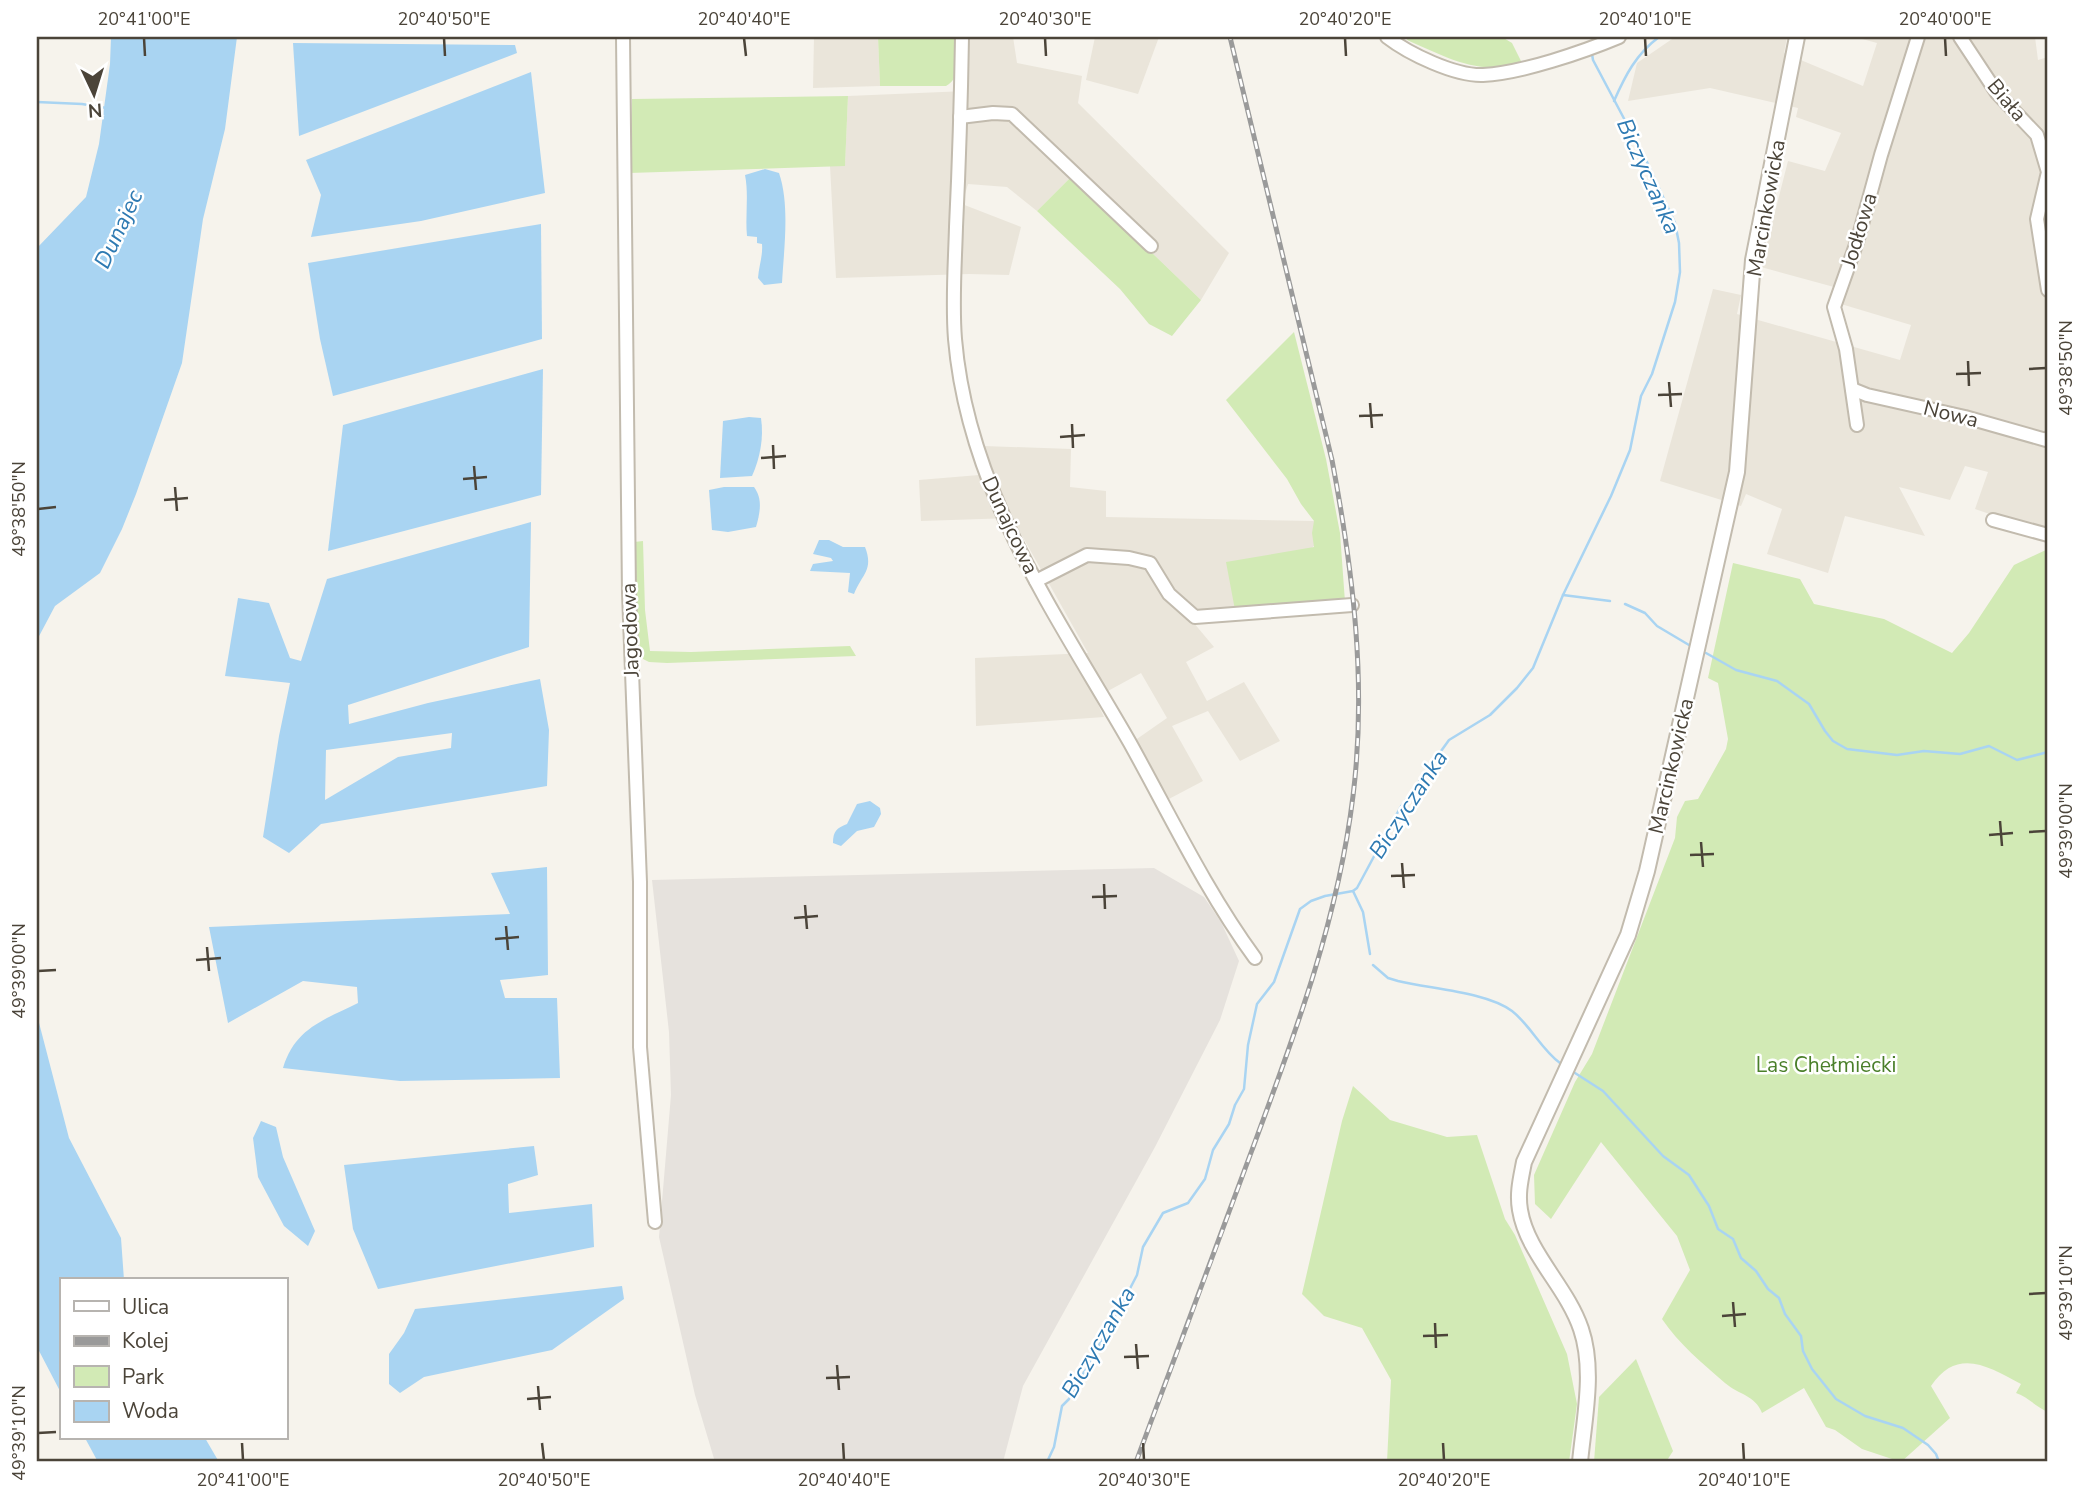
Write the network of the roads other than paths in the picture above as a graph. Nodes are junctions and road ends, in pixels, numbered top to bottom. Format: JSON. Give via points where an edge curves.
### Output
{"nodes":[{"id":1,"x":624,"y":37,"type":"edge"},
{"id":2,"x":962,"y":37,"type":"edge"},
{"id":3,"x":1387,"y":37,"type":"edge"},
{"id":4,"x":1619,"y":37,"type":"edge"},
{"id":5,"x":1797,"y":37,"type":"edge"},
{"id":6,"x":1918,"y":37,"type":"edge"},
{"id":7,"x":1960,"y":37,"type":"edge"},
{"id":8,"x":960,"y":117,"type":"junction"},
{"id":9,"x":1151,"y":246,"type":"dead end"},
{"id":10,"x":2048,"y":290,"type":"edge"},
{"id":11,"x":1852,"y":389,"type":"junction"},
{"id":12,"x":1857,"y":425,"type":"dead end"},
{"id":13,"x":2048,"y":438,"type":"edge"},
{"id":14,"x":1993,"y":520,"type":"dead end"},
{"id":15,"x":2048,"y":535,"type":"edge"},
{"id":16,"x":1036,"y":581,"type":"junction"},
{"id":17,"x":1352,"y":605,"type":"dead end"},
{"id":18,"x":1255,"y":958,"type":"dead end"},
{"id":19,"x":655,"y":1222,"type":"dead end"},
{"id":20,"x":1580,"y":1462,"type":"edge"}],
"edges":[{"from":1,"to":19,"type":"street","name":"Jagodowa","via":[[629,593],[640,882],[640,1047]]},
{"from":2,"to":8,"type":"street","name":"Dunajcowa"},
{"from":3,"to":4,"type":"street","via":[[1427,59],[1480,75],[1576,54]]},
{"from":5,"to":20,"type":"street","name":"Marcinkowicka","via":[[1754,260],[1737,472],[1641,895],[1604,991],[1524,1162],[1519,1186],[1526,1231],[1580,1327],[1586,1350]]},
{"from":6,"to":11,"type":"street","name":"Jodłowa","via":[[1834,307]]},
{"from":7,"to":10,"type":"street","name":"Biała","via":[[1997,93],[2037,135],[2048,172],[2038,219]]},
{"from":8,"to":9,"type":"street","via":[[1012,114]]},
{"from":8,"to":16,"type":"street","name":"Dunajcowa","via":[[955,337],[962,388],[974,441],[1004,522]]},
{"from":11,"to":12,"type":"street","name":"Jodłowa"},
{"from":11,"to":13,"type":"street","name":"Nowa"},
{"from":14,"to":15,"type":"street"},
{"from":16,"to":17,"type":"street","via":[[1087,555],[1129,558],[1150,563],[1169,594],[1195,617]]},
{"from":16,"to":18,"type":"street","name":"Dunajcowa","via":[[1209,887]]}]}
